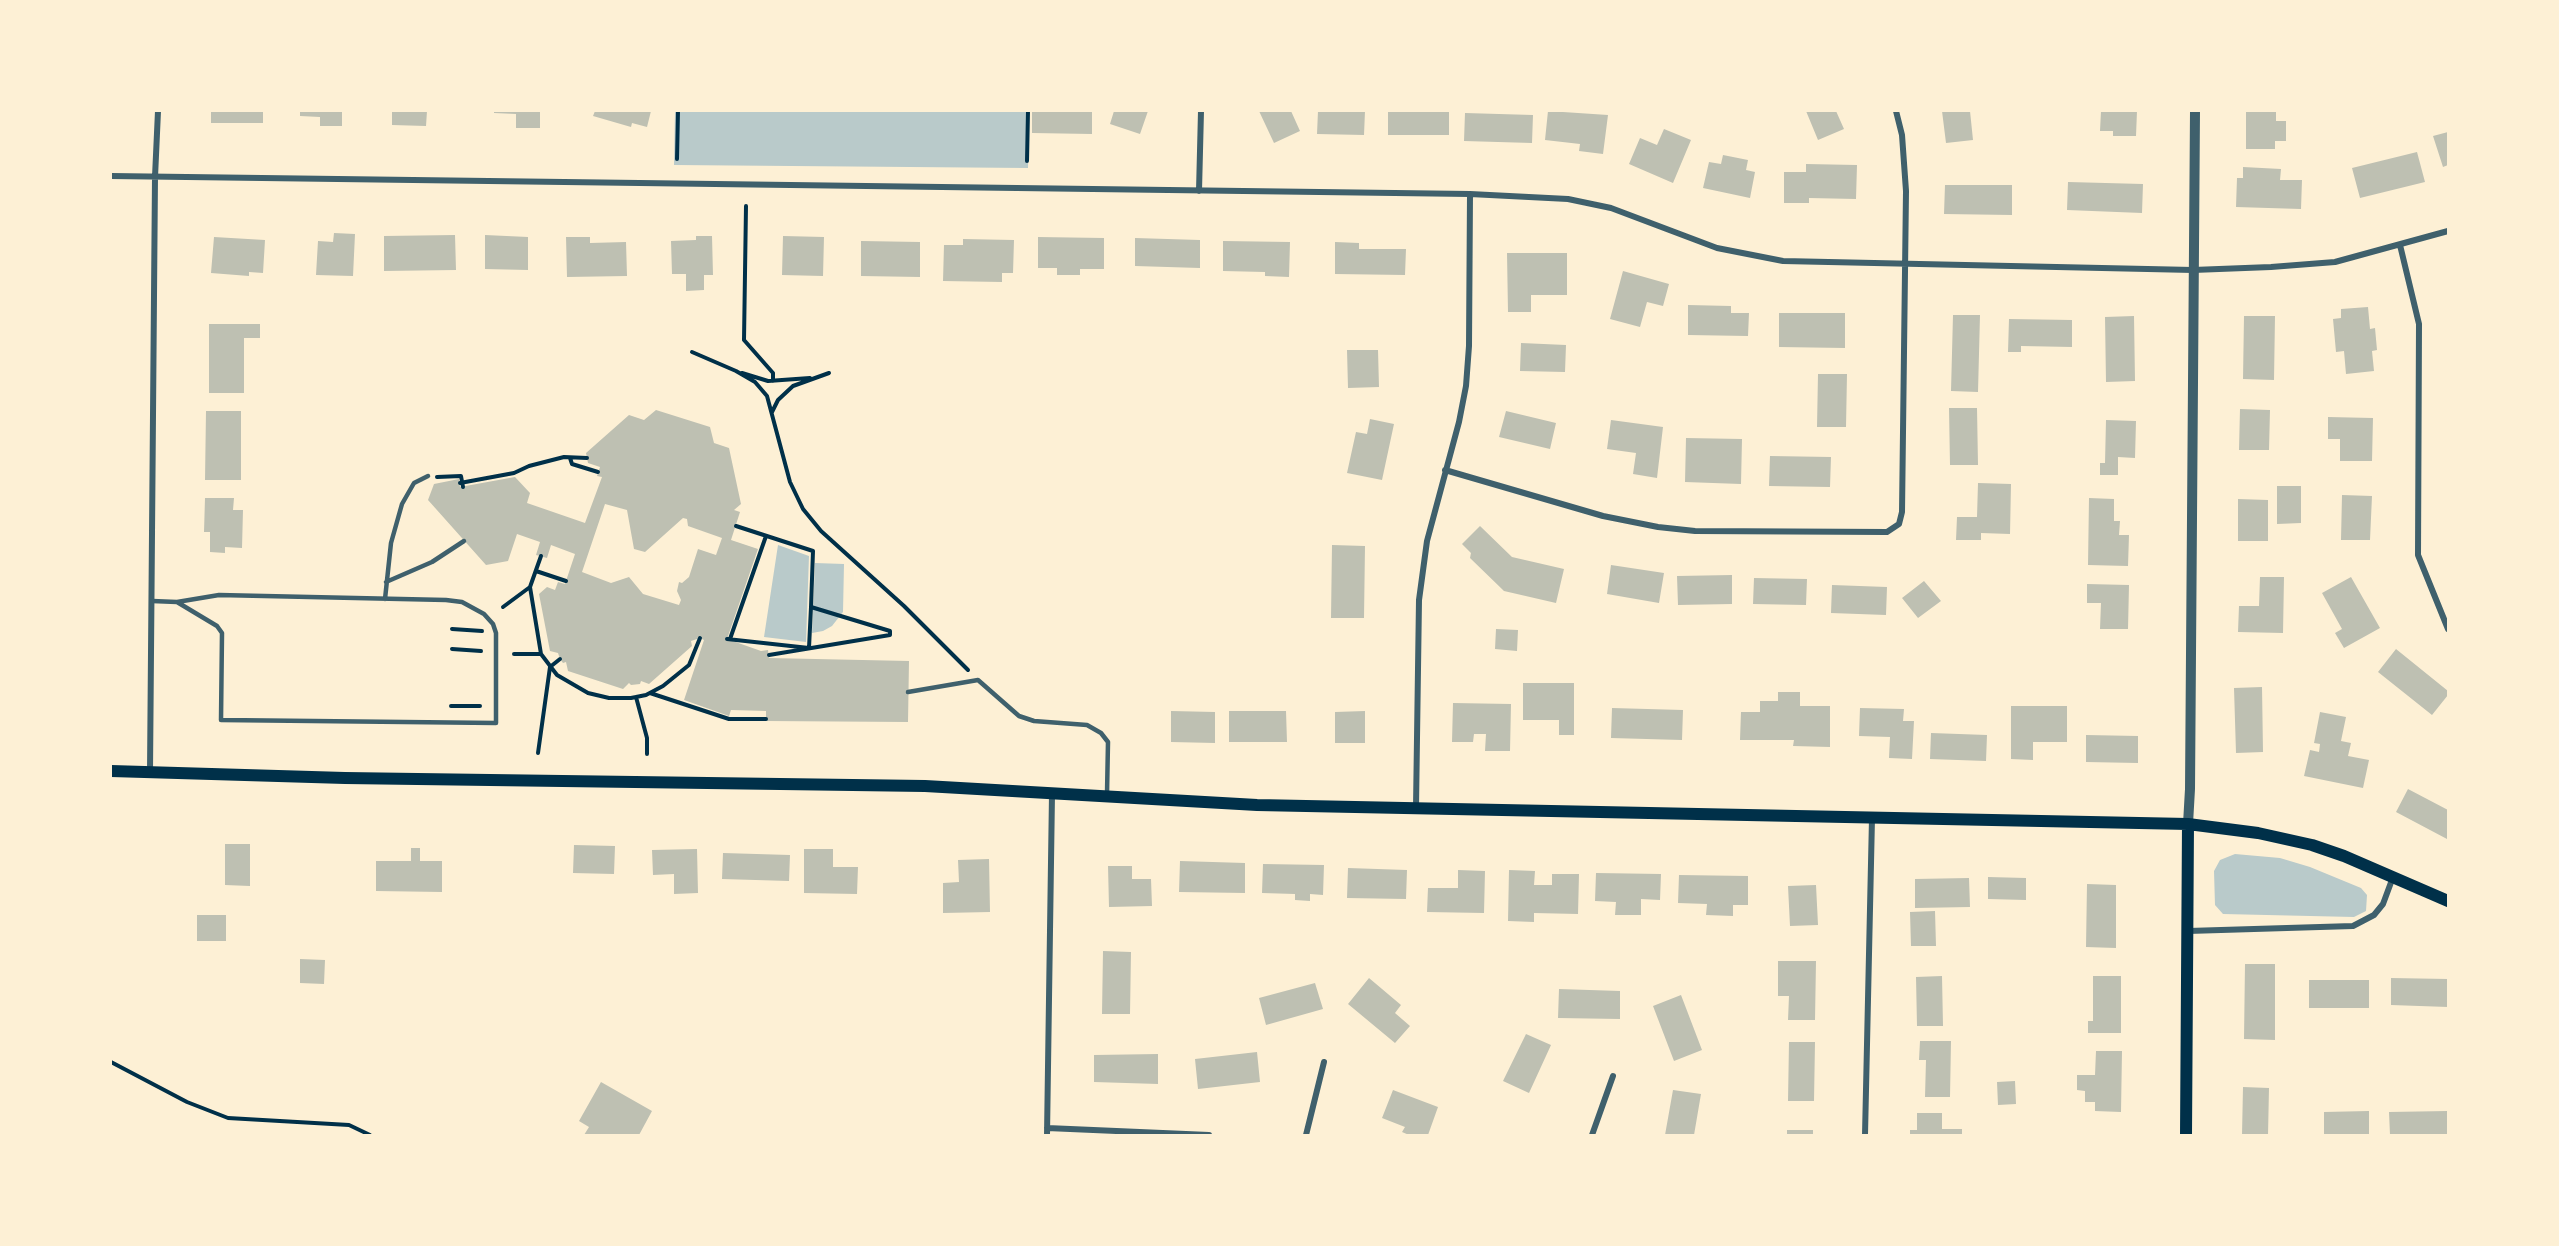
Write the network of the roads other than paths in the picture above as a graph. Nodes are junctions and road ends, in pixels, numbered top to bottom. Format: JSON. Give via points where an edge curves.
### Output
{"nodes":[{"id":1,"x":158,"y":111,"type":"edge"},
{"id":2,"x":1201,"y":111,"type":"edge"},
{"id":3,"x":1896,"y":111,"type":"edge"},
{"id":4,"x":2195,"y":111,"type":"edge"},
{"id":5,"x":111,"y":176,"type":"edge"},
{"id":6,"x":155,"y":177,"type":"junction"},
{"id":7,"x":1199,"y":191,"type":"junction"},
{"id":8,"x":1470,"y":194,"type":"junction"},
{"id":9,"x":2448,"y":231,"type":"edge"},
{"id":10,"x":2400,"y":245,"type":"junction"},
{"id":11,"x":1905,"y":263,"type":"junction"},
{"id":12,"x":2193,"y":270,"type":"junction"},
{"id":13,"x":1445,"y":470,"type":"junction"},
{"id":14,"x":428,"y":476,"type":"road end"},
{"id":15,"x":464,"y":541,"type":"dead end"},
{"id":16,"x":386,"y":582,"type":"junction"},
{"id":17,"x":385,"y":599,"type":"junction"},
{"id":18,"x":152,"y":601,"type":"junction"},
{"id":19,"x":177,"y":602,"type":"junction"},
{"id":20,"x":2448,"y":629,"type":"edge"},
{"id":21,"x":908,"y":692,"type":"dead end"},
{"id":22,"x":111,"y":771,"type":"edge"},
{"id":23,"x":150,"y":771,"type":"junction"},
{"id":24,"x":1052,"y":794,"type":"junction"},
{"id":25,"x":1107,"y":797,"type":"junction"},
{"id":26,"x":1416,"y":807,"type":"junction"},
{"id":27,"x":1872,"y":817,"type":"junction"},
{"id":28,"x":2188,"y":824,"type":"junction"},
{"id":29,"x":2393,"y":877,"type":"junction"},
{"id":30,"x":2448,"y":901,"type":"edge"},
{"id":31,"x":2188,"y":931,"type":"junction"},
{"id":32,"x":1324,"y":1062,"type":"dead end"},
{"id":33,"x":1613,"y":1076,"type":"dead end"},
{"id":34,"x":1047,"y":1132,"type":"edge"},
{"id":35,"x":1209,"y":1135,"type":"edge"},
{"id":36,"x":1306,"y":1135,"type":"edge"},
{"id":37,"x":1592,"y":1135,"type":"edge"},
{"id":38,"x":1865,"y":1135,"type":"edge"},
{"id":39,"x":2186,"y":1135,"type":"edge"}],
"edges":[{"from":1,"to":6,"type":"street"},
{"from":2,"to":7,"type":"street"},
{"from":3,"to":11,"type":"street","via":[[1905,163]]},
{"from":4,"to":12,"type":"street"},
{"from":5,"to":6,"type":"street"},
{"from":6,"to":7,"type":"street"},
{"from":6,"to":18,"type":"street"},
{"from":7,"to":8,"type":"street"},
{"from":8,"to":11,"type":"street","via":[[1568,199],[1611,208],[1717,248],[1783,261]]},
{"from":8,"to":13,"type":"street","via":[[1466,386]]},
{"from":9,"to":10,"type":"street"},
{"from":10,"to":12,"type":"street","via":[[2335,262]]},
{"from":10,"to":20,"type":"street","via":[[2420,324],[2418,555]]},
{"from":11,"to":12,"type":"street"},
{"from":11,"to":13,"type":"street","via":[[1902,512],[1899,524],[1887,532],[1695,531],[1658,527],[1603,516]]},
{"from":12,"to":28,"type":"street"},
{"from":13,"to":26,"type":"street","via":[[1427,541],[1419,600]]},
{"from":14,"to":16,"type":"lane","via":[[414,483],[402,504]]},
{"from":15,"to":16,"type":"lane","via":[[432,562]]},
{"from":16,"to":17,"type":"lane"},
{"from":17,"to":19,"type":"lane","via":[[219,596]]},
{"from":17,"to":19,"type":"lane","via":[[462,602],[493,624],[496,723],[221,720],[222,633],[218,626]]},
{"from":18,"to":19,"type":"lane"},
{"from":18,"to":23,"type":"street"},
{"from":21,"to":25,"type":"lane","via":[[978,680],[1019,716],[1087,725],[1108,742]]},
{"from":22,"to":23,"type":"main road"},
{"from":23,"to":24,"type":"main road","via":[[345,778],[925,786]]},
{"from":24,"to":25,"type":"main road"},
{"from":24,"to":34,"type":"street"},
{"from":25,"to":26,"type":"main road","via":[[1257,805]]},
{"from":26,"to":27,"type":"main road"},
{"from":27,"to":28,"type":"main road"},
{"from":27,"to":38,"type":"street"},
{"from":28,"to":29,"type":"main road","via":[[2285,838],[2344,856]]},
{"from":28,"to":31,"type":"main road"},
{"from":29,"to":30,"type":"main road"},
{"from":29,"to":31,"type":"street","via":[[2383,904],[2374,915],[2353,926]]},
{"from":31,"to":39,"type":"main road"},
{"from":32,"to":36,"type":"street"},
{"from":33,"to":37,"type":"street"},
{"from":34,"to":35,"type":"street"}]}
